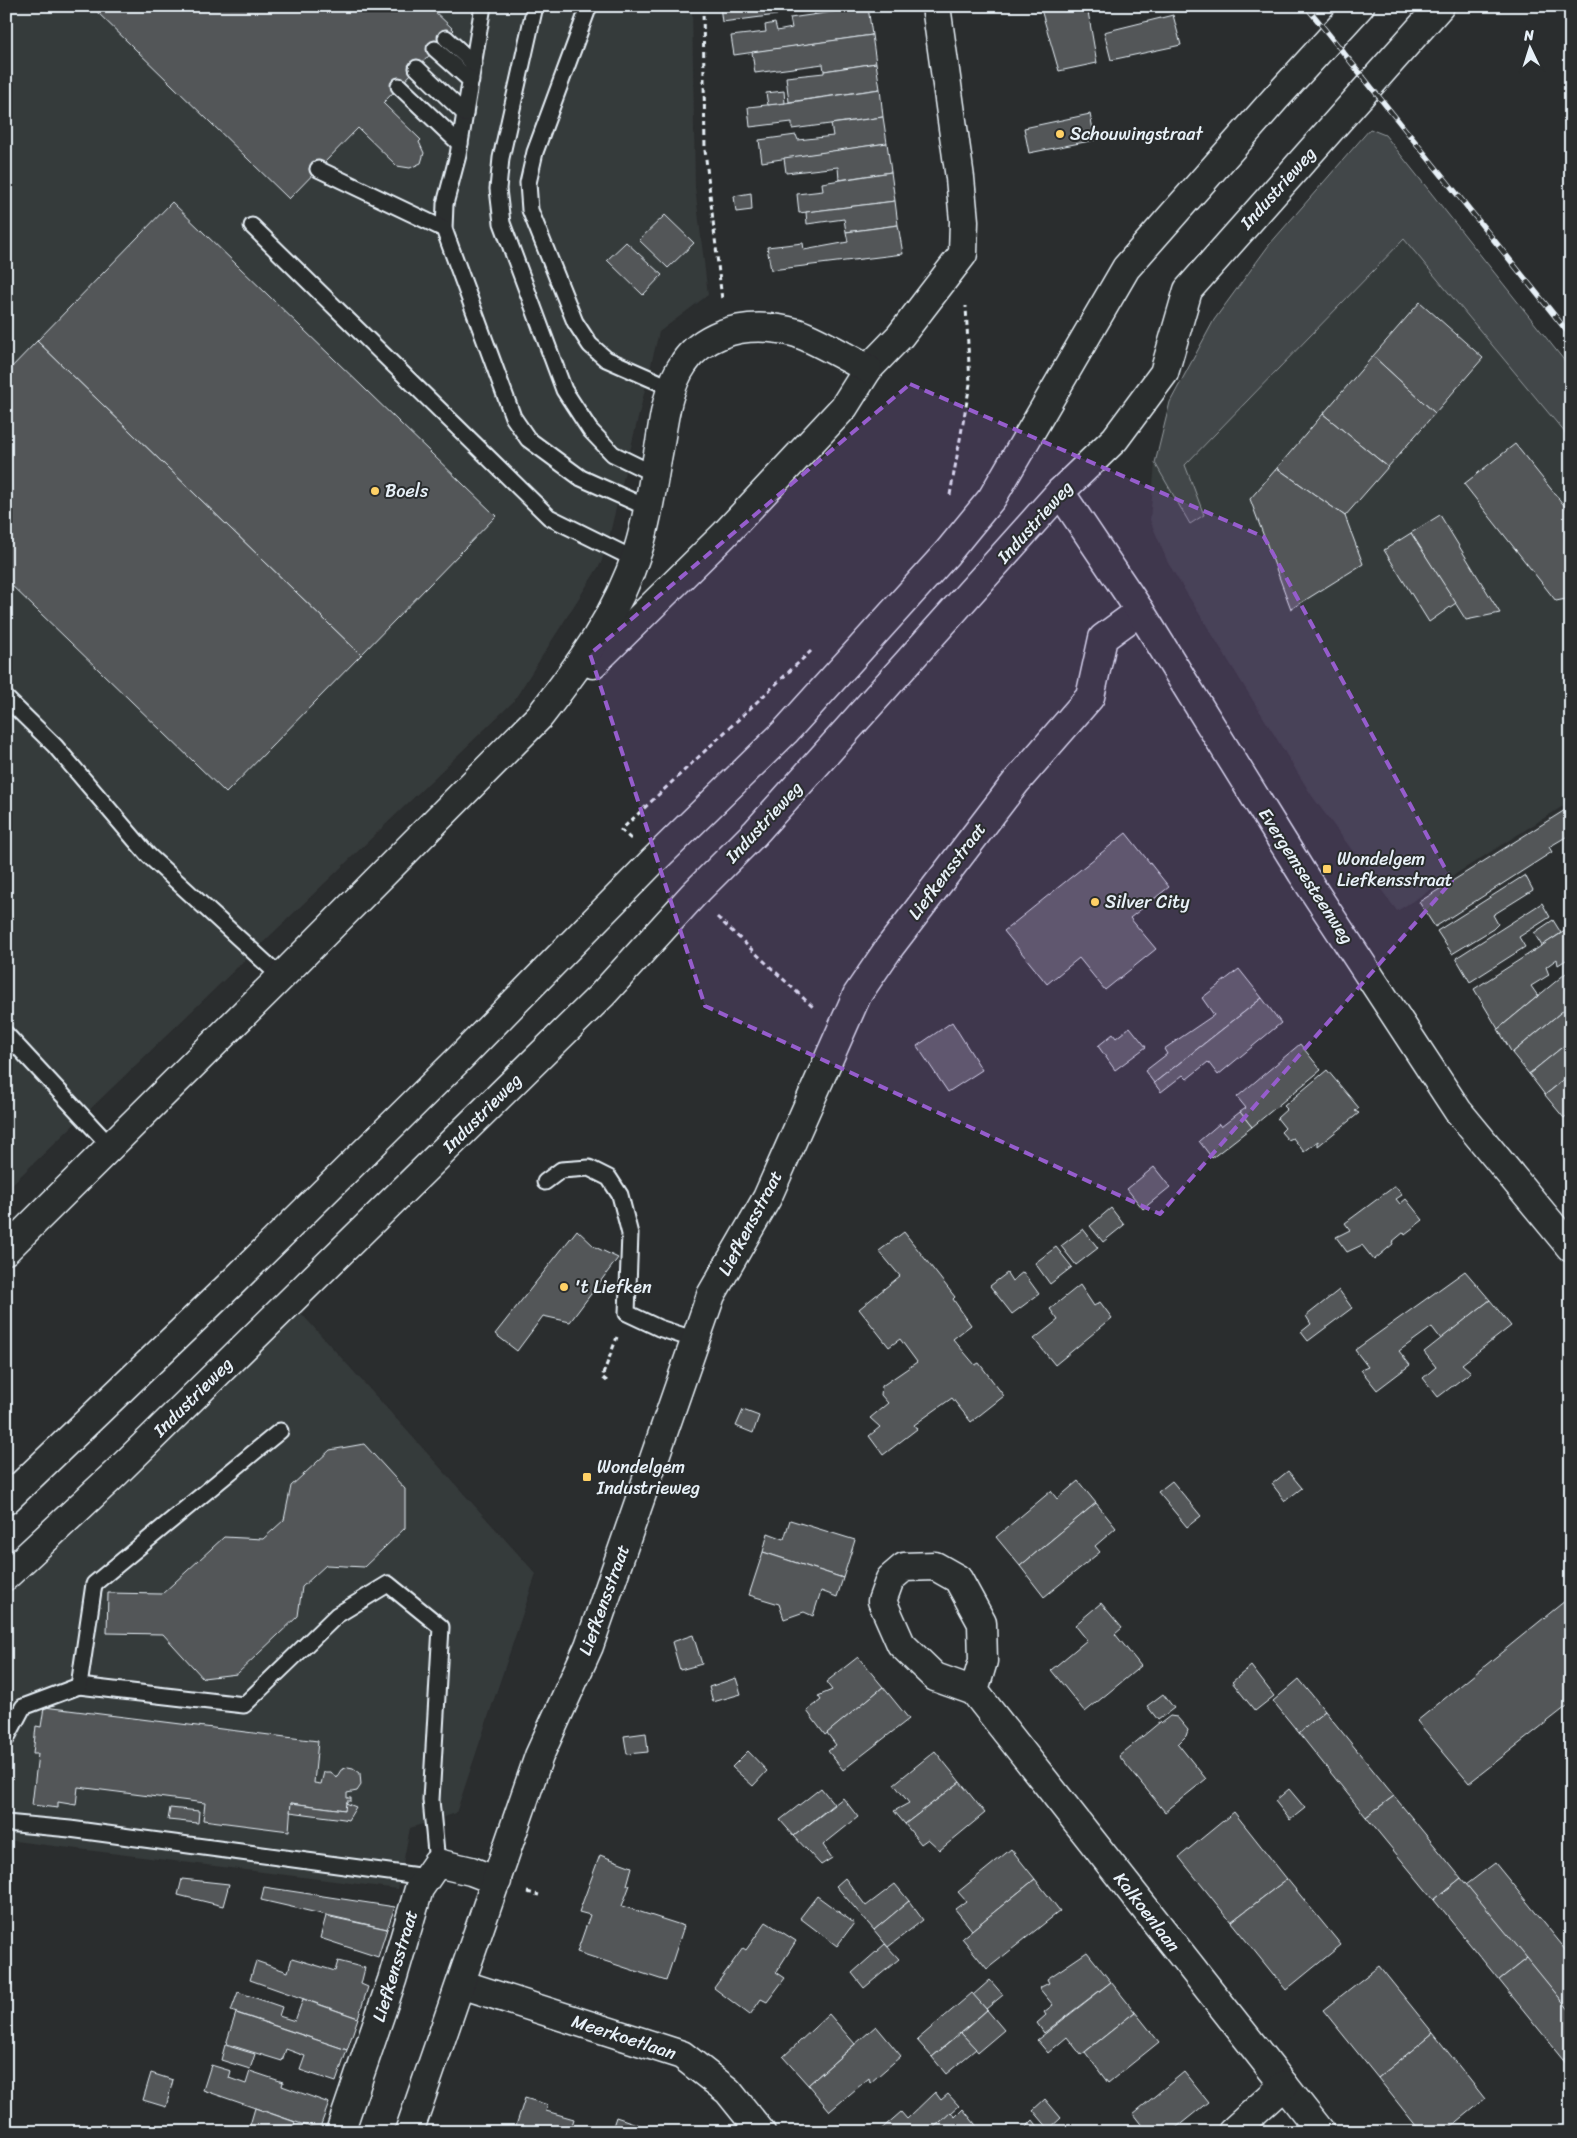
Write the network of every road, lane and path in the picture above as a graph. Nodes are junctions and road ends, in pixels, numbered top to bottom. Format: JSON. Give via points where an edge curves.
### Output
{"nodes":[{"id":1,"x":483,"y":6,"type":"edge"},
{"id":2,"x":536,"y":6,"type":"edge"},
{"id":3,"x":589,"y":6,"type":"edge"},
{"id":4,"x":703,"y":6,"type":"edge"},
{"id":5,"x":936,"y":6,"type":"edge"},
{"id":6,"x":1360,"y":6,"type":"edge"},
{"id":7,"x":1440,"y":6,"type":"edge"},
{"id":8,"x":446,"y":38,"type":"dead end"},
{"id":9,"x":435,"y":49,"type":"dead end"},
{"id":10,"x":474,"y":64,"type":"junction"},
{"id":11,"x":417,"y":68,"type":"dead end"},
{"id":12,"x":471,"y":81,"type":"junction"},
{"id":13,"x":399,"y":86,"type":"dead end"},
{"id":14,"x":465,"y":114,"type":"junction"},
{"id":15,"x":460,"y":144,"type":"junction"},
{"id":16,"x":318,"y":169,"type":"dead end"},
{"id":17,"x":252,"y":226,"type":"dead end"},
{"id":18,"x":444,"y":229,"type":"junction"},
{"id":19,"x":726,"y":333,"type":"junction"},
{"id":20,"x":868,"y":369,"type":"junction"},
{"id":21,"x":672,"y":388,"type":"junction"},
{"id":22,"x":654,"y":474,"type":"junction"},
{"id":23,"x":1060,"y":492,"type":"junction"},
{"id":24,"x":648,"y":508,"type":"junction"},
{"id":25,"x":634,"y":559,"type":"junction"},
{"id":26,"x":1140,"y":611,"type":"junction"},
{"id":27,"x":6,"y":698,"type":"edge"},
{"id":28,"x":540,"y":716,"type":"junction"},
{"id":29,"x":281,"y":977,"type":"junction"},
{"id":30,"x":6,"y":1034,"type":"edge"},
{"id":31,"x":110,"y":1146,"type":"junction"},
{"id":32,"x":545,"y":1182,"type":"dead end"},
{"id":33,"x":1571,"y":1248,"type":"edge"},
{"id":34,"x":6,"y":1250,"type":"edge"},
{"id":35,"x":627,"y":1313,"type":"junction"},
{"id":36,"x":696,"y":1340,"type":"junction"},
{"id":37,"x":607,"y":1381,"type":"dead end"},
{"id":38,"x":280,"y":1431,"type":"dead end"},
{"id":39,"x":6,"y":1500,"type":"edge"},
{"id":40,"x":6,"y":1576,"type":"edge"},
{"id":41,"x":79,"y":1686,"type":"junction"},
{"id":42,"x":974,"y":1691,"type":"junction"},
{"id":43,"x":6,"y":1739,"type":"edge"},
{"id":44,"x":6,"y":1823,"type":"edge"},
{"id":45,"x":431,"y":1870,"type":"junction"},
{"id":46,"x":497,"y":1881,"type":"junction"},
{"id":47,"x":461,"y":1984,"type":"junction"},
{"id":48,"x":1284,"y":2085,"type":"junction"},
{"id":49,"x":340,"y":2132,"type":"edge"},
{"id":50,"x":409,"y":2132,"type":"edge"},
{"id":51,"x":761,"y":2132,"type":"edge"},
{"id":52,"x":1232,"y":2132,"type":"edge"},
{"id":53,"x":1321,"y":2132,"type":"edge"}],
"edges":[{"from":1,"to":10,"type":"lane"},
{"from":2,"to":22,"type":"lane","via":[[501,158],[498,189],[502,224],[564,390],[590,430],[613,454]]},
{"from":3,"to":21,"type":"lane","via":[[535,152],[528,183],[530,210],[575,322],[590,345],[606,359]]},
{"from":4,"to":19,"type":"path","via":[[705,150]]},
{"from":5,"to":20,"type":"main road","via":[[960,178],[963,254],[900,336]]},
{"from":6,"to":39,"type":"main road","via":[[1126,268],[992,498],[947,553],[785,732],[231,1284]]},
{"from":7,"to":23,"type":"main road","name":"Industrieweg","via":[[1188,290],[1164,373],[1115,439]]},
{"from":8,"to":10,"type":"lane"},
{"from":9,"to":12,"type":"lane"},
{"from":10,"to":12,"type":"lane"},
{"from":11,"to":14,"type":"lane"},
{"from":12,"to":14,"type":"lane"},
{"from":13,"to":15,"type":"lane"},
{"from":14,"to":15,"type":"lane"},
{"from":15,"to":18,"type":"lane","via":[[445,204]]},
{"from":16,"to":18,"type":"lane"},
{"from":17,"to":25,"type":"lane","via":[[549,517]]},
{"from":18,"to":24,"type":"lane","via":[[513,417],[528,439],[581,478]]},
{"from":19,"to":20,"type":"main road","via":[[764,327],[797,333]]},
{"from":19,"to":21,"type":"main road","via":[[706,341],[684,363]]},
{"from":20,"to":28,"type":"main road","via":[[844,407],[731,528]]},
{"from":21,"to":22,"type":"main road"},
{"from":22,"to":24,"type":"main road"},
{"from":23,"to":26,"type":"main road","name":"Evergemsesteenweg"},
{"from":23,"to":40,"type":"main road","name":"Industrieweg","via":[[755,833],[602,995],[116,1474]]},
{"from":24,"to":25,"type":"main road"},
{"from":25,"to":28,"type":"main road","via":[[617,604],[583,660]]},
{"from":26,"to":33,"type":"main road","name":"Evergemsesteenweg","via":[[1302,873],[1458,1111]]},
{"from":26,"to":36,"type":"main road","name":"Liefkensstraat","via":[[1103,638],[1090,697],[1016,782],[888,948],[857,995],[767,1198],[711,1295]]},
{"from":27,"to":29,"type":"lane","via":[[55,746],[148,855]]},
{"from":28,"to":29,"type":"main road"},
{"from":29,"to":31,"type":"main road"},
{"from":30,"to":31,"type":"lane"},
{"from":31,"to":34,"type":"main road"},
{"from":32,"to":35,"type":"lane","via":[[561,1170],[589,1168],[609,1178],[620,1195],[630,1234]]},
{"from":35,"to":36,"type":"lane"},
{"from":35,"to":37,"type":"path","via":[[602,1377]]},
{"from":36,"to":46,"type":"main road","name":"Liefkensstraat","via":[[589,1646],[539,1756]]},
{"from":38,"to":41,"type":"lane","via":[[94,1584]]},
{"from":41,"to":43,"type":"lane","via":[[23,1707]]},
{"from":41,"to":45,"type":"lane","via":[[244,1705],[337,1615],[388,1584],[440,1627],[431,1800]]},
{"from":42,"to":42,"type":"main road","via":[[983,1661],[982,1623],[958,1579],[935,1566],[904,1567],[890,1579],[882,1601],[901,1644],[935,1677]]},
{"from":42,"to":48,"type":"main road","name":"Kalkoenlaan"},
{"from":44,"to":45,"type":"lane"},
{"from":45,"to":46,"type":"main road","via":[[471,1871]]},
{"from":45,"to":49,"type":"main road","name":"Liefkensstraat","via":[[419,1889]]},
{"from":46,"to":47,"type":"main road","name":"Liefkensstraat"},
{"from":47,"to":50,"type":"main road","name":"Liefkensstraat"},
{"from":47,"to":51,"type":"main road","name":"Meerkoetlaan","via":[[682,2055],[728,2091]]},
{"from":48,"to":52,"type":"main road"},
{"from":48,"to":53,"type":"main road","name":"Kalkoenlaan"}]}
